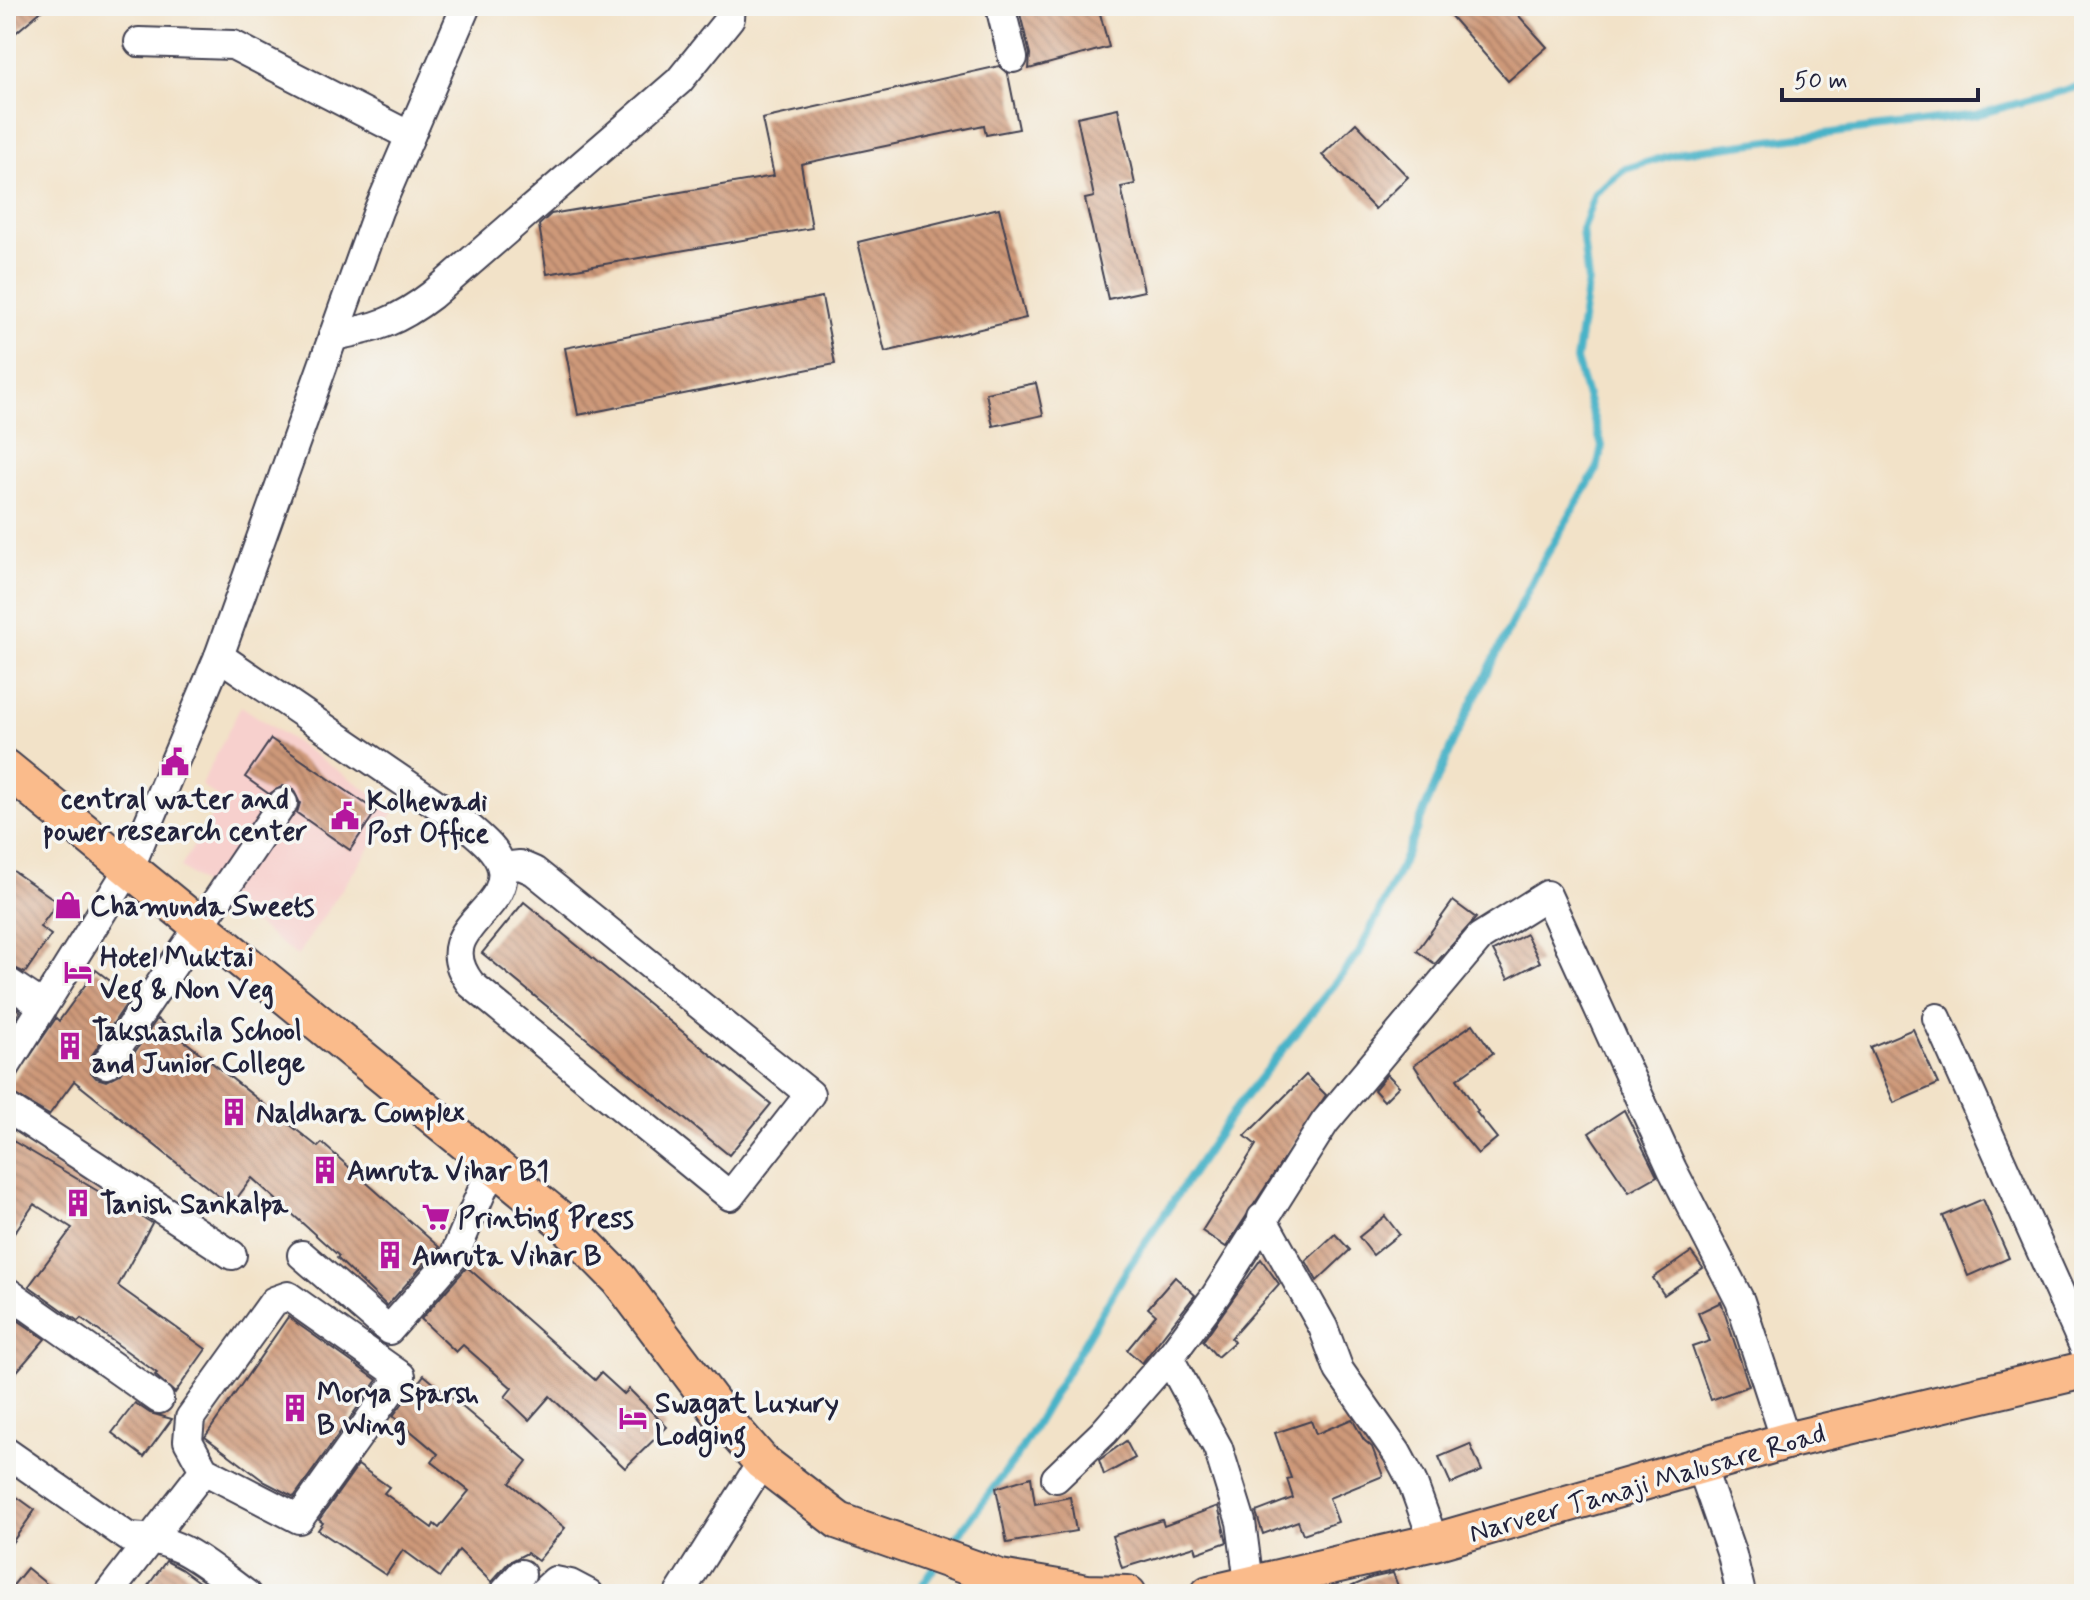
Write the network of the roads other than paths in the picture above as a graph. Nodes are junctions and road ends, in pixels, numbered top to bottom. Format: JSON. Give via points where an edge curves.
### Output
{"nodes":[{"id":1,"x":466,"y":6,"type":"edge"},
{"id":2,"x":731,"y":6,"type":"edge"},
{"id":3,"x":1000,"y":6,"type":"edge"},
{"id":4,"x":139,"y":42,"type":"dead end"},
{"id":5,"x":1013,"y":58,"type":"dead end"},
{"id":6,"x":410,"y":136,"type":"junction"},
{"id":7,"x":333,"y":336,"type":"junction"},
{"id":8,"x":219,"y":656,"type":"junction"},
{"id":9,"x":6,"y":768,"type":"edge"},
{"id":10,"x":283,"y":803,"type":"dead end"},
{"id":11,"x":130,"y":867,"type":"junction"},
{"id":12,"x":502,"y":867,"type":"junction"},
{"id":13,"x":199,"y":923,"type":"junction"},
{"id":14,"x":6,"y":981,"type":"edge"},
{"id":15,"x":42,"y":1005,"type":"junction"},
{"id":16,"x":1937,"y":1018,"type":"dead end"},
{"id":17,"x":106,"y":1064,"type":"dead end"},
{"id":18,"x":6,"y":1066,"type":"edge"},
{"id":19,"x":6,"y":1107,"type":"edge"},
{"id":20,"x":494,"y":1163,"type":"junction"},
{"id":21,"x":1262,"y":1218,"type":"junction"},
{"id":22,"x":232,"y":1255,"type":"dead end"},
{"id":23,"x":302,"y":1255,"type":"dead end"},
{"id":24,"x":6,"y":1291,"type":"edge"},
{"id":25,"x":2084,"y":1347,"type":"edge"},
{"id":26,"x":1171,"y":1355,"type":"junction"},
{"id":27,"x":2084,"y":1370,"type":"edge"},
{"id":28,"x":159,"y":1399,"type":"dead end"},
{"id":29,"x":1786,"y":1441,"type":"junction"},
{"id":30,"x":6,"y":1452,"type":"edge"},
{"id":31,"x":762,"y":1462,"type":"junction"},
{"id":32,"x":1701,"y":1466,"type":"junction"},
{"id":33,"x":204,"y":1470,"type":"junction"},
{"id":34,"x":1056,"y":1478,"type":"dead end"},
{"id":35,"x":149,"y":1537,"type":"junction"},
{"id":36,"x":1434,"y":1542,"type":"junction"},
{"id":37,"x":1249,"y":1583,"type":"junction"},
{"id":38,"x":108,"y":1594,"type":"edge"},
{"id":39,"x":246,"y":1594,"type":"edge"},
{"id":40,"x":541,"y":1594,"type":"edge"},
{"id":41,"x":589,"y":1594,"type":"edge"},
{"id":42,"x":679,"y":1594,"type":"edge"},
{"id":43,"x":1128,"y":1594,"type":"edge"},
{"id":44,"x":1209,"y":1594,"type":"edge"},
{"id":45,"x":1741,"y":1594,"type":"edge"}],
"edges":[{"from":1,"to":6,"type":"street"},
{"from":2,"to":7,"type":"street","via":[[730,18],[679,81],[432,295],[383,327]]},
{"from":3,"to":5,"type":"street"},
{"from":4,"to":6,"type":"street","via":[[233,45]]},
{"from":6,"to":7,"type":"street"},
{"from":7,"to":8,"type":"street"},
{"from":8,"to":11,"type":"street"},
{"from":8,"to":12,"type":"street","via":[[464,823],[494,851]]},
{"from":9,"to":11,"type":"main road"},
{"from":10,"to":13,"type":"street"},
{"from":11,"to":13,"type":"main road"},
{"from":11,"to":15,"type":"street"},
{"from":12,"to":12,"type":"street","via":[[496,893],[459,942],[462,972],[730,1196],[810,1094],[534,871],[520,865]]},
{"from":13,"to":17,"type":"street"},
{"from":13,"to":20,"type":"main road"},
{"from":14,"to":15,"type":"street"},
{"from":15,"to":18,"type":"street"},
{"from":16,"to":25,"type":"street"},
{"from":19,"to":22,"type":"street"},
{"from":20,"to":23,"type":"street","via":[[454,1256],[389,1330]]},
{"from":20,"to":31,"type":"main road","via":[[619,1279]]},
{"from":21,"to":26,"type":"street","via":[[1216,1295]]},
{"from":21,"to":29,"type":"street","via":[[1325,1122],[1480,937],[1547,895],[1672,1169],[1740,1301]]},
{"from":21,"to":36,"type":"street","via":[[1323,1327],[1339,1370],[1412,1481]]},
{"from":24,"to":28,"type":"street"},
{"from":26,"to":34,"type":"street"},
{"from":26,"to":37,"type":"street","via":[[1218,1448],[1241,1522]]},
{"from":27,"to":29,"type":"main road","name":"Narveer Tanaji Malusare Road"},
{"from":29,"to":32,"type":"main road","name":"Narveer Tanaji Malusare Road"},
{"from":30,"to":35,"type":"street","via":[[128,1537]]},
{"from":31,"to":42,"type":"street"},
{"from":31,"to":43,"type":"main road","via":[[839,1521],[1000,1578],[1087,1593]]},
{"from":32,"to":36,"type":"main road","name":"Narveer Tanaji Malusare Road"},
{"from":32,"to":45,"type":"street"},
{"from":33,"to":33,"type":"street","via":[[188,1441],[190,1418],[274,1301],[288,1296],[401,1376],[299,1519]]},
{"from":33,"to":35,"type":"street"},
{"from":35,"to":38,"type":"street"},
{"from":35,"to":39,"type":"street","via":[[177,1544]]},
{"from":36,"to":37,"type":"main road","name":"Narveer Tanaji Malusare Road"},
{"from":37,"to":44,"type":"main road","name":"Narveer Tanaji Malusare Road"},
{"from":40,"to":41,"type":"street","via":[[555,1581]]}]}
